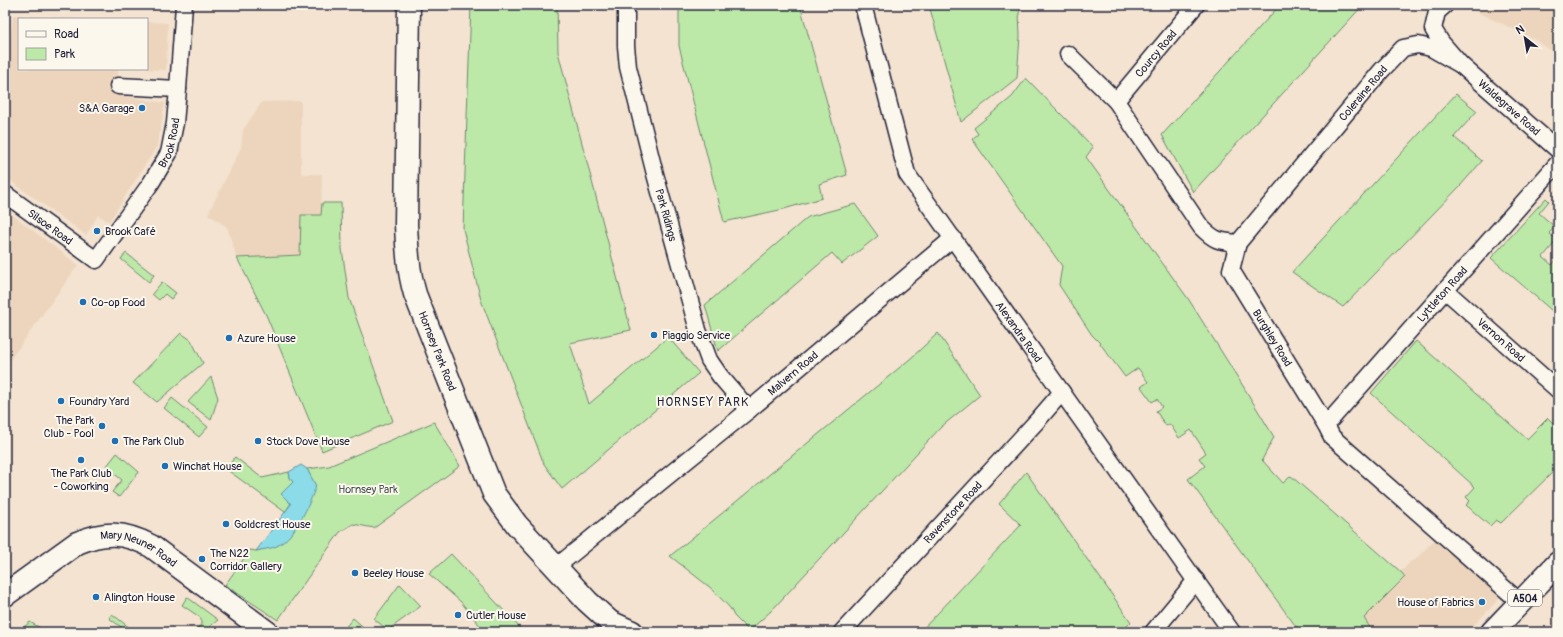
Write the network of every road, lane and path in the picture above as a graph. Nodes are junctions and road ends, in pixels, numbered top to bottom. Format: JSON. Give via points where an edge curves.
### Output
{"nodes":[{"id":1,"x":184,"y":5,"type":"edge"},
{"id":2,"x":409,"y":5,"type":"edge"},
{"id":3,"x":626,"y":5,"type":"edge"},
{"id":4,"x":863,"y":5,"type":"edge"},
{"id":5,"x":1196,"y":5,"type":"edge"},
{"id":6,"x":1444,"y":5,"type":"edge"},
{"id":7,"x":1068,"y":54,"type":"dead end"},
{"id":8,"x":1461,"y":65,"type":"junction"},
{"id":9,"x":118,"y":86,"type":"dead end"},
{"id":10,"x":178,"y":89,"type":"junction"},
{"id":11,"x":1116,"y":102,"type":"junction"},
{"id":12,"x":1558,"y":150,"type":"edge"},
{"id":13,"x":1558,"y":163,"type":"edge"},
{"id":14,"x":5,"y":194,"type":"edge"},
{"id":15,"x":953,"y":238,"type":"junction"},
{"id":16,"x":1238,"y":243,"type":"junction"},
{"id":17,"x":96,"y":260,"type":"joint"},
{"id":18,"x":1445,"y":290,"type":"junction"},
{"id":19,"x":1558,"y":390,"type":"edge"},
{"id":20,"x":1062,"y":392,"type":"junction"},
{"id":21,"x":749,"y":410,"type":"junction"},
{"id":22,"x":1326,"y":425,"type":"junction"},
{"id":23,"x":1558,"y":563,"type":"edge"},
{"id":24,"x":556,"y":567,"type":"junction"},
{"id":25,"x":1196,"y":580,"type":"junction"},
{"id":26,"x":5,"y":595,"type":"edge"},
{"id":27,"x":1521,"y":603,"type":"junction"},
{"id":28,"x":267,"y":632,"type":"edge"},
{"id":29,"x":632,"y":632,"type":"edge"},
{"id":30,"x":842,"y":632,"type":"edge"},
{"id":31,"x":1153,"y":632,"type":"edge"},
{"id":32,"x":1232,"y":632,"type":"edge"},
{"id":33,"x":1492,"y":632,"type":"edge"}],
"edges":[{"from":1,"to":10,"type":"street","name":"Brook Road"},
{"from":2,"to":24,"type":"main road","name":"Hornsey Park Road","via":[[406,224],[410,276],[494,494],[517,525]]},
{"from":3,"to":21,"type":"street","name":"Park Ridings","via":[[626,46],[630,74],[698,330],[703,346],[720,376]]},
{"from":4,"to":15,"type":"street","name":"Alexandra Road","via":[[907,174]]},
{"from":5,"to":11,"type":"street","name":"Courcy Road"},
{"from":6,"to":8,"type":"street","via":[[1437,12],[1434,29],[1441,42]]},
{"from":7,"to":11,"type":"street"},
{"from":8,"to":12,"type":"street","name":"Waldegrave Road"},
{"from":8,"to":16,"type":"street","name":"Coleraine Road","via":[[1431,48],[1418,45],[1403,48]]},
{"from":9,"to":10,"type":"street"},
{"from":10,"to":17,"type":"street","name":"Brook Road","via":[[169,153],[151,183]]},
{"from":11,"to":16,"type":"street","via":[[1201,227],[1220,241]]},
{"from":13,"to":18,"type":"street","name":"Lyttleton Road"},
{"from":14,"to":17,"type":"street","name":"Silsoe Road"},
{"from":15,"to":20,"type":"street","name":"Alexandra Road"},
{"from":15,"to":21,"type":"street","name":"Malvern Road"},
{"from":16,"to":22,"type":"street","name":"Burghley Road","via":[[1232,270]]},
{"from":18,"to":19,"type":"street","name":"Vernon Road"},
{"from":18,"to":22,"type":"street","name":"Lyttleton Road"},
{"from":20,"to":25,"type":"street","name":"Alexandra Road"},
{"from":20,"to":30,"type":"street","name":"Ravenstone Road"},
{"from":21,"to":24,"type":"street","name":"Malvern Road"},
{"from":22,"to":27,"type":"street","name":"Burghley Road","via":[[1332,437]]},
{"from":23,"to":27,"type":"main road","number":"A504"},
{"from":24,"to":29,"type":"main road","name":"Hornsey Park Road","via":[[610,622]]},
{"from":25,"to":31,"type":"street"},
{"from":25,"to":32,"type":"street","name":"Alexandra Road"},
{"from":26,"to":28,"type":"main road","name":"Mary Neuner Road","via":[[77,543],[88,538],[116,534],[137,539],[151,546]]},
{"from":27,"to":33,"type":"main road","number":"A504"}]}
